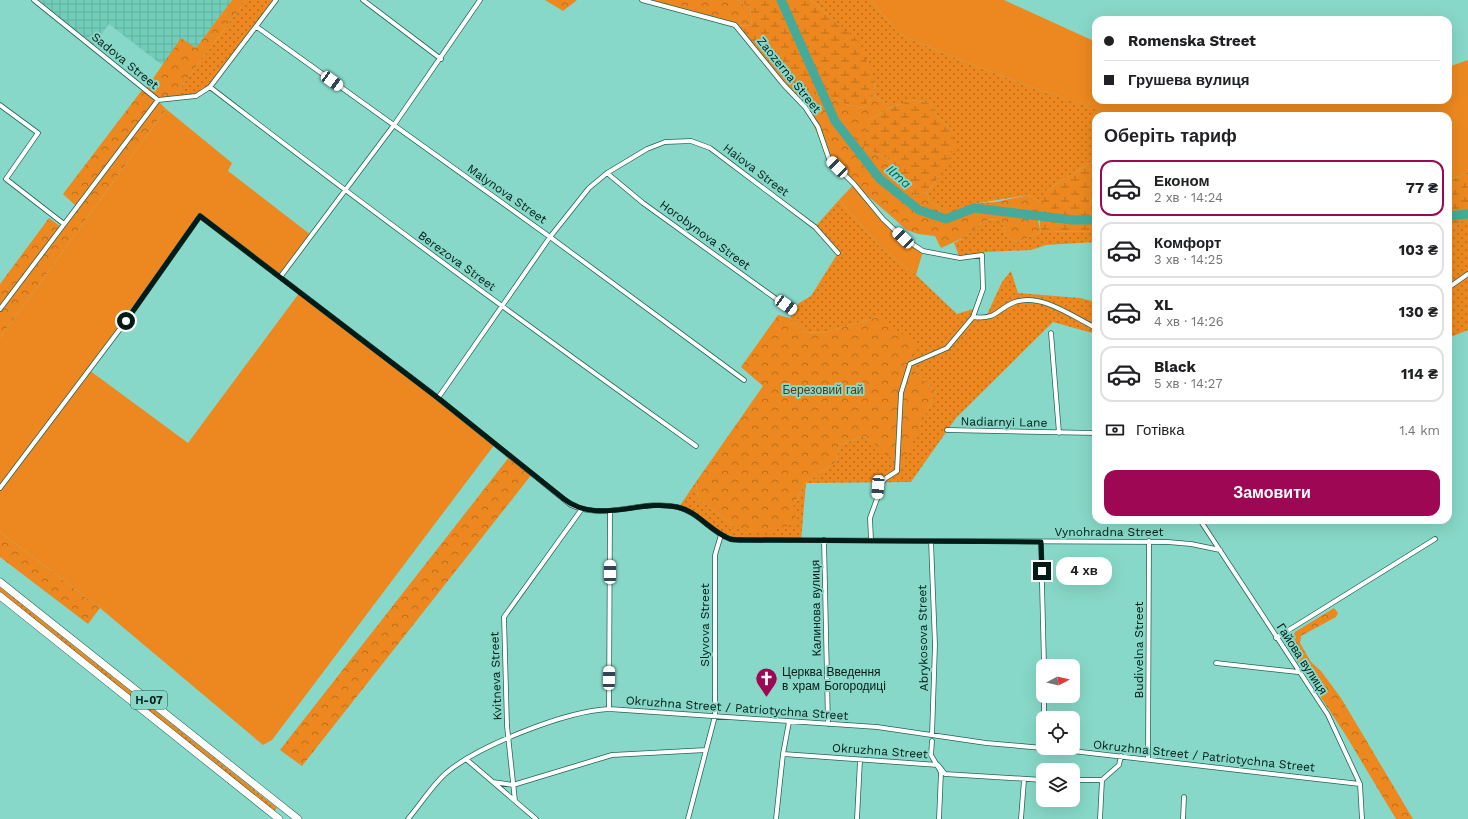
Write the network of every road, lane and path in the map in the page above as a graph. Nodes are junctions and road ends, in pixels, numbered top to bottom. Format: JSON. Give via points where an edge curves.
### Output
{"nodes":[{"id":1,"x":34,"y":0,"type":"edge"},
{"id":2,"x":276,"y":0,"type":"edge"},
{"id":3,"x":363,"y":0,"type":"edge"},
{"id":4,"x":480,"y":0,"type":"edge"},
{"id":5,"x":642,"y":0,"type":"edge"},
{"id":6,"x":257,"y":27,"type":"junction"},
{"id":7,"x":441,"y":59,"type":"junction"},
{"id":8,"x":210,"y":87,"type":"junction"},
{"id":9,"x":158,"y":100,"type":"junction"},
{"id":10,"x":0,"y":105,"type":"edge"},
{"id":11,"x":394,"y":125,"type":"junction"},
{"id":12,"x":607,"y":173,"type":"junction"},
{"id":13,"x":343,"y":190,"type":"junction"},
{"id":14,"x":64,"y":224,"type":"junction"},
{"id":15,"x":550,"y":237,"type":"junction"},
{"id":16,"x":838,"y":253,"type":"dead end"},
{"id":17,"x":1468,"y":274,"type":"edge"},
{"id":18,"x":281,"y":276,"type":"dead end"},
{"id":19,"x":1452,"y":285,"type":"edge"},
{"id":20,"x":502,"y":307,"type":"junction"},
{"id":21,"x":0,"y":309,"type":"edge"},
{"id":22,"x":794,"y":311,"type":"dead end"},
{"id":23,"x":973,"y":317,"type":"junction"},
{"id":24,"x":1092,"y":326,"type":"edge"},
{"id":25,"x":1051,"y":333,"type":"dead end"},
{"id":26,"x":744,"y":380,"type":"dead end"},
{"id":27,"x":438,"y":398,"type":"junction"},
{"id":28,"x":947,"y":430,"type":"dead end"},
{"id":29,"x":1059,"y":433,"type":"junction"},
{"id":30,"x":1092,"y":433,"type":"edge"},
{"id":31,"x":696,"y":446,"type":"dead end"},
{"id":32,"x":0,"y":488,"type":"edge"},
{"id":33,"x":581,"y":510,"type":"junction"},
{"id":34,"x":610,"y":510,"type":"junction"},
{"id":35,"x":1203,"y":524,"type":"edge"},
{"id":36,"x":721,"y":534,"type":"junction"},
{"id":37,"x":1435,"y":539,"type":"dead end"},
{"id":38,"x":824,"y":540,"type":"junction"},
{"id":39,"x":871,"y":540,"type":"junction"},
{"id":40,"x":931,"y":541,"type":"junction"},
{"id":41,"x":1149,"y":541,"type":"junction"},
{"id":42,"x":1041,"y":542,"type":"junction"},
{"id":43,"x":1220,"y":550,"type":"junction"},
{"id":44,"x":0,"y":582,"type":"edge"},
{"id":45,"x":0,"y":596,"type":"edge"},
{"id":46,"x":1276,"y":638,"type":"junction"},
{"id":47,"x":1044,"y":659,"type":"edge"},
{"id":48,"x":1216,"y":663,"type":"dead end"},
{"id":49,"x":1298,"y":672,"type":"junction"},
{"id":50,"x":608,"y":709,"type":"junction"},
{"id":51,"x":715,"y":716,"type":"junction"},
{"id":52,"x":789,"y":722,"type":"junction"},
{"id":53,"x":828,"y":724,"type":"junction"},
{"id":54,"x":932,"y":734,"type":"junction"},
{"id":55,"x":510,"y":738,"type":"junction"},
{"id":56,"x":932,"y":741,"type":"dead end"},
{"id":57,"x":1036,"y":747,"type":"edge"},
{"id":58,"x":706,"y":750,"type":"junction"},
{"id":59,"x":1080,"y":752,"type":"edge"},
{"id":60,"x":783,"y":754,"type":"junction"},
{"id":61,"x":1121,"y":756,"type":"junction"},
{"id":62,"x":466,"y":759,"type":"junction"},
{"id":63,"x":1148,"y":759,"type":"junction"},
{"id":64,"x":860,"y":760,"type":"junction"},
{"id":65,"x":938,"y":765,"type":"junction"},
{"id":66,"x":1024,"y":780,"type":"junction"},
{"id":67,"x":1036,"y":780,"type":"edge"},
{"id":68,"x":1080,"y":780,"type":"edge"},
{"id":69,"x":1102,"y":780,"type":"junction"},
{"id":70,"x":493,"y":782,"type":"junction"},
{"id":71,"x":1360,"y":784,"type":"junction"},
{"id":72,"x":513,"y":785,"type":"junction"},
{"id":73,"x":1184,"y":797,"type":"dead end"},
{"id":74,"x":515,"y":801,"type":"junction"},
{"id":75,"x":279,"y":819,"type":"edge"},
{"id":76,"x":298,"y":819,"type":"edge"},
{"id":77,"x":408,"y":819,"type":"edge"},
{"id":78,"x":536,"y":819,"type":"edge"},
{"id":79,"x":688,"y":819,"type":"edge"},
{"id":80,"x":776,"y":819,"type":"edge"},
{"id":81,"x":857,"y":819,"type":"edge"},
{"id":82,"x":939,"y":819,"type":"edge"},
{"id":83,"x":1021,"y":819,"type":"edge"},
{"id":84,"x":1100,"y":819,"type":"edge"},
{"id":85,"x":1183,"y":819,"type":"edge"},
{"id":86,"x":1362,"y":819,"type":"edge"}],
"edges":[{"from":1,"to":9,"type":"street","name":"Sadova Street"},
{"from":2,"to":6,"type":"street"},
{"from":3,"to":7,"type":"street"},
{"from":4,"to":7,"type":"street"},
{"from":5,"to":23,"type":"street","name":"Zaozerna Street","via":[[735,25],[805,107],[818,127],[829,159],[903,238],[923,251],[960,258],[982,255],[983,289]]},
{"from":6,"to":8,"type":"street"},
{"from":6,"to":11,"type":"street","name":"Malynova Street"},
{"from":7,"to":11,"type":"street"},
{"from":8,"to":9,"type":"street","via":[[196,96]]},
{"from":8,"to":13,"type":"street","name":"Berezova Street"},
{"from":9,"to":14,"type":"street","name":"Sadova Street"},
{"from":10,"to":14,"type":"street","via":[[38,133],[6,179]]},
{"from":11,"to":13,"type":"street"},
{"from":11,"to":15,"type":"street","name":"Malynova Street"},
{"from":12,"to":15,"type":"street","via":[[589,188]]},
{"from":12,"to":16,"type":"street","name":"Haiova Street","via":[[664,142],[691,141],[710,148],[815,227]]},
{"from":12,"to":22,"type":"street","name":"Horobynova Street"},
{"from":13,"to":18,"type":"street"},
{"from":13,"to":20,"type":"street","name":"Berezova Street"},
{"from":14,"to":21,"type":"street","name":"Sadova Street"},
{"from":15,"to":20,"type":"street"},
{"from":15,"to":26,"type":"street","name":"Malynova Street"},
{"from":17,"to":19,"type":"street"},
{"from":20,"to":27,"type":"street"},
{"from":20,"to":31,"type":"street","name":"Berezova Street"},
{"from":23,"to":24,"type":"street","via":[[986,319],[1014,302],[1026,300],[1043,303]]},
{"from":23,"to":39,"type":"street","via":[[947,348],[910,364],[901,393],[897,471],[878,487],[878,496],[870,518]]},
{"from":25,"to":29,"type":"street","name":"Nadiarnyi Lane"},
{"from":27,"to":32,"type":"street","name":"Vynohradna Street","via":[[200,216],[126,321]]},
{"from":27,"to":33,"type":"street","name":"Vynohradna Street","via":[[556,494]]},
{"from":28,"to":29,"type":"street","name":"Nadiarnyi Lane"},
{"from":29,"to":30,"type":"street","name":"Nadiarnyi Lane"},
{"from":33,"to":34,"type":"street","name":"Vynohradna Street"},
{"from":33,"to":55,"type":"street","name":"Kvitneva Street","via":[[504,617],[507,726]]},
{"from":34,"to":36,"type":"street","name":"Vynohradna Street","via":[[655,504],[679,507]]},
{"from":34,"to":50,"type":"street"},
{"from":35,"to":43,"type":"street","name":"Гайова вулиця"},
{"from":36,"to":38,"type":"street","name":"Vynohradna Street","via":[[731,539],[745,540]]},
{"from":36,"to":51,"type":"street","name":"Slyvova Street","via":[[715,555]]},
{"from":37,"to":46,"type":"street"},
{"from":38,"to":39,"type":"street","name":"Vynohradna Street"},
{"from":38,"to":53,"type":"street","name":"Калинова вулиця"},
{"from":39,"to":40,"type":"street","name":"Vynohradna Street"},
{"from":40,"to":42,"type":"street","name":"Vynohradna Street"},
{"from":40,"to":54,"type":"street","name":"Abrykosova Street","via":[[935,645]]},
{"from":41,"to":42,"type":"street","name":"Vynohradna Street"},
{"from":41,"to":43,"type":"street","name":"Vynohradna Street","via":[[1191,544]]},
{"from":41,"to":63,"type":"street","name":"Budivelna Street"},
{"from":42,"to":47,"type":"street"},
{"from":43,"to":46,"type":"street","name":"Гайова вулиця"},
{"from":44,"to":76,"type":"main road","number":"Н-07"},
{"from":45,"to":75,"type":"main road","number":"Н-07"},
{"from":46,"to":49,"type":"street","name":"Гайова вулиця"},
{"from":48,"to":49,"type":"street"},
{"from":49,"to":71,"type":"street","name":"Гайова вулиця","via":[[1328,715]]},
{"from":50,"to":51,"type":"street","name":"Okruzhna Street / Patriotychna Street"},
{"from":50,"to":55,"type":"street","name":"Okruzhna Street / Patriotychna Street","via":[[539,726]]},
{"from":51,"to":52,"type":"street","name":"Okruzhna Street / Patriotychna Street"},
{"from":51,"to":58,"type":"street","name":"Slyvova Street"},
{"from":52,"to":53,"type":"street","name":"Okruzhna Street / Patriotychna Street"},
{"from":52,"to":60,"type":"street"},
{"from":53,"to":54,"type":"street","name":"Okruzhna Street / Patriotychna Street"},
{"from":54,"to":57,"type":"street","name":"Okruzhna Street / Patriotychna Street","via":[[986,743]]},
{"from":55,"to":62,"type":"street","name":"Okruzhna Street / Patriotychna Street"},
{"from":55,"to":72,"type":"street","name":"Kvitneva Street"},
{"from":56,"to":65,"type":"street","via":[[931,755]]},
{"from":58,"to":72,"type":"street","via":[[612,755]]},
{"from":58,"to":79,"type":"street","name":"Slyvova Street"},
{"from":59,"to":61,"type":"street","name":"Okruzhna Street / Patriotychna Street"},
{"from":60,"to":64,"type":"street","name":"Okruzhna Street"},
{"from":60,"to":80,"type":"street"},
{"from":61,"to":63,"type":"street","name":"Okruzhna Street / Patriotychna Street"},
{"from":61,"to":69,"type":"street","via":[[1119,765]]},
{"from":62,"to":70,"type":"street"},
{"from":62,"to":77,"type":"street","name":"Okruzhna Street / Patriotychna Street","via":[[445,775]]},
{"from":63,"to":71,"type":"street","name":"Okruzhna Street / Patriotychna Street"},
{"from":64,"to":65,"type":"street","name":"Okruzhna Street"},
{"from":64,"to":81,"type":"street"},
{"from":65,"to":66,"type":"street","name":"Okruzhna Street","via":[[945,774]]},
{"from":65,"to":82,"type":"street","via":[[941,777]]},
{"from":66,"to":67,"type":"street","name":"Okruzhna Street"},
{"from":66,"to":83,"type":"street"},
{"from":68,"to":69,"type":"street"},
{"from":69,"to":84,"type":"street"},
{"from":70,"to":72,"type":"street"},
{"from":70,"to":74,"type":"street"},
{"from":71,"to":86,"type":"street","name":"Гайова вулиця"},
{"from":72,"to":74,"type":"street","name":"Kvitneva Street"},
{"from":73,"to":85,"type":"street"},
{"from":74,"to":78,"type":"street"}]}
